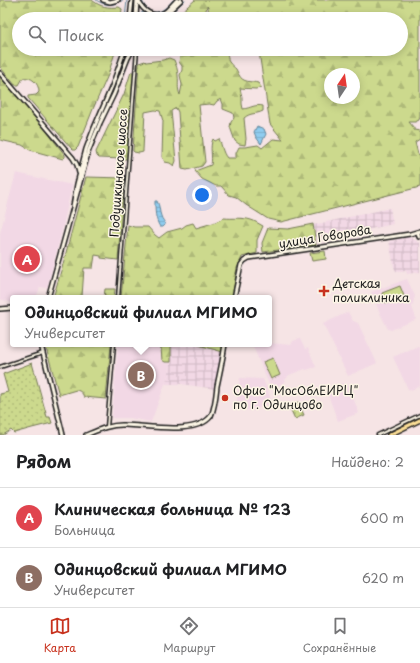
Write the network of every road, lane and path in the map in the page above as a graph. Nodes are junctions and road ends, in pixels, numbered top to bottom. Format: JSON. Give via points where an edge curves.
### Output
{"nodes":[{"id":1,"x":103,"y":0,"type":"edge"},
{"id":2,"x":118,"y":0,"type":"edge"},
{"id":3,"x":132,"y":0,"type":"edge"},
{"id":4,"x":138,"y":0,"type":"edge"},
{"id":5,"x":177,"y":0,"type":"edge"},
{"id":6,"x":181,"y":0,"type":"edge"},
{"id":7,"x":131,"y":12,"type":"edge"},
{"id":8,"x":137,"y":12,"type":"edge"},
{"id":9,"x":147,"y":12,"type":"edge"},
{"id":10,"x":163,"y":12,"type":"edge"},
{"id":11,"x":168,"y":12,"type":"edge"},
{"id":12,"x":123,"y":56,"type":"edge"},
{"id":13,"x":128,"y":56,"type":"edge"},
{"id":14,"x":130,"y":56,"type":"edge"},
{"id":15,"x":136,"y":56,"type":"edge"},
{"id":16,"x":126,"y":63,"type":"junction"},
{"id":17,"x":0,"y":73,"type":"edge"},
{"id":18,"x":77,"y":184,"type":"junction"},
{"id":19,"x":72,"y":214,"type":"junction"},
{"id":20,"x":420,"y":231,"type":"edge"},
{"id":21,"x":410,"y":234,"type":"junction"},
{"id":22,"x":420,"y":237,"type":"edge"},
{"id":23,"x":49,"y":295,"type":"edge"},
{"id":24,"x":118,"y":295,"type":"edge"},
{"id":25,"x":235,"y":295,"type":"edge"},
{"id":26,"x":42,"y":347,"type":"edge"},
{"id":27,"x":114,"y":347,"type":"edge"},
{"id":28,"x":224,"y":347,"type":"edge"},
{"id":29,"x":43,"y":353,"type":"junction"},
{"id":30,"x":0,"y":367,"type":"edge"},
{"id":31,"x":420,"y":415,"type":"edge"},
{"id":32,"x":420,"y":422,"type":"edge"},
{"id":33,"x":204,"y":426,"type":"dead end"},
{"id":34,"x":107,"y":427,"type":"junction"},
{"id":35,"x":162,"y":432,"type":"dead end"},
{"id":36,"x":62,"y":435,"type":"edge"},
{"id":37,"x":86,"y":435,"type":"edge"},
{"id":38,"x":378,"y":435,"type":"edge"},
{"id":39,"x":389,"y":435,"type":"edge"},
{"id":40,"x":394,"y":435,"type":"edge"}],
"edges":[{"from":1,"to":2,"type":"main road"},
{"from":3,"to":7,"type":"main road"},
{"from":4,"to":8,"type":"main road"},
{"from":4,"to":9,"type":"main road"},
{"from":5,"to":10,"type":"main road"},
{"from":6,"to":11,"type":"main road"},
{"from":12,"to":18,"type":"main road","via":[[92,133]]},
{"from":13,"to":16,"type":"main road"},
{"from":14,"to":16,"type":"main road"},
{"from":15,"to":24,"type":"street","name":"Подушкинское шоссе"},
{"from":16,"to":19,"type":"main road","via":[[90,150]]},
{"from":17,"to":18,"type":"main road","via":[[74,160],[79,170]]},
{"from":18,"to":19,"type":"main road"},
{"from":19,"to":23,"type":"main road"},
{"from":20,"to":21,"type":"main road","name":"улица Говорова"},
{"from":20,"to":22,"type":"main road","name":"улица Говорова"},
{"from":21,"to":22,"type":"main road","name":"улица Говорова"},
{"from":21,"to":25,"type":"main road","name":"улица Говорова","via":[[249,258],[240,268]]},
{"from":26,"to":29,"type":"main road"},
{"from":27,"to":34,"type":"street"},
{"from":28,"to":33,"type":"main road","via":[[213,410]]},
{"from":29,"to":30,"type":"street"},
{"from":29,"to":36,"type":"main road"},
{"from":31,"to":38,"type":"street"},
{"from":32,"to":39,"type":"main road"},
{"from":32,"to":40,"type":"main road"},
{"from":34,"to":35,"type":"main road","via":[[124,425]]},
{"from":34,"to":37,"type":"main road"}]}
